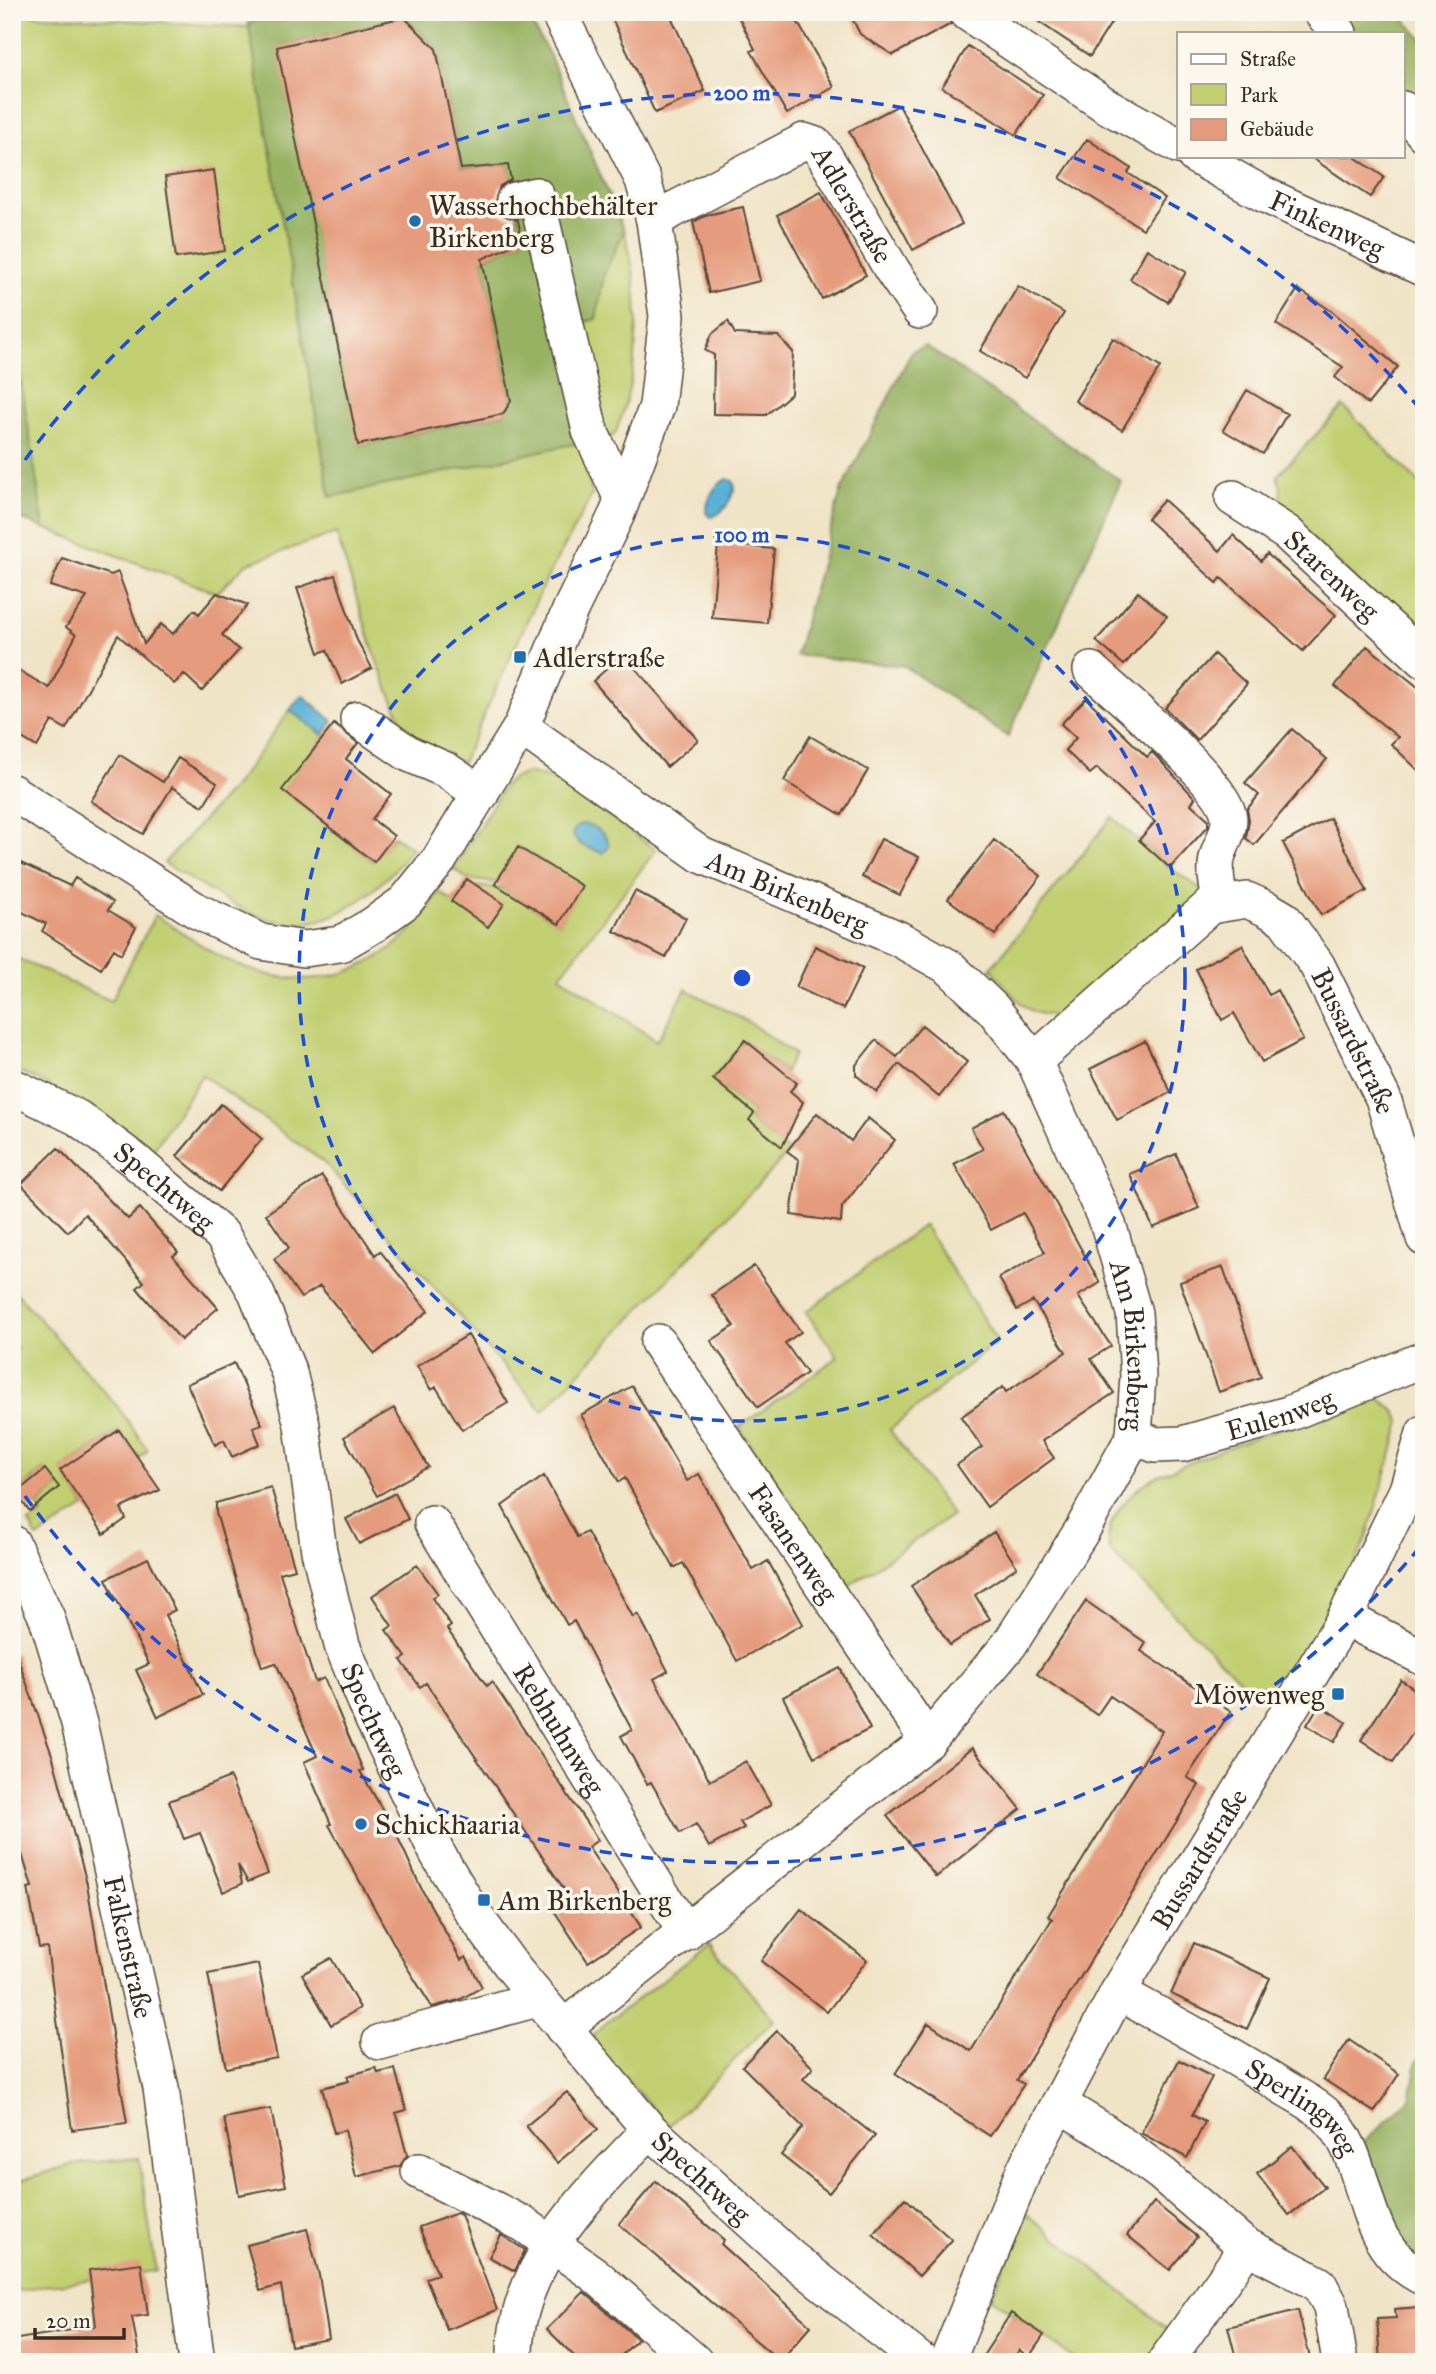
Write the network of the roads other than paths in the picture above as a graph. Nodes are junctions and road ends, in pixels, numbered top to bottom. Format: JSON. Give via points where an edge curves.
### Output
{"nodes":[{"id":1,"x":558,"y":12,"type":"edge"},
{"id":2,"x":967,"y":12,"type":"edge"},
{"id":3,"x":1321,"y":12,"type":"edge"},
{"id":4,"x":1338,"y":32,"type":"edge"},
{"id":5,"x":1404,"y":110,"type":"edge"},
{"id":6,"x":1424,"y":134,"type":"edge"},
{"id":7,"x":1177,"y":145,"type":"edge"},
{"id":8,"x":1199,"y":158,"type":"edge"},
{"id":9,"x":514,"y":200,"type":"dead end"},
{"id":10,"x":654,"y":220,"type":"junction"},
{"id":11,"x":1424,"y":269,"type":"edge"},
{"id":12,"x":920,"y":311,"type":"dead end"},
{"id":13,"x":1233,"y":498,"type":"dead end"},
{"id":14,"x":622,"y":499,"type":"junction"},
{"id":15,"x":1424,"y":660,"type":"edge"},
{"id":16,"x":1091,"y":670,"type":"dead end"},
{"id":17,"x":358,"y":719,"type":"dead end"},
{"id":18,"x":521,"y":727,"type":"junction"},
{"id":19,"x":12,"y":792,"type":"edge"},
{"id":20,"x":481,"y":794,"type":"junction"},
{"id":21,"x":1220,"y":903,"type":"junction"},
{"id":22,"x":1034,"y":1061,"type":"junction"},
{"id":23,"x":12,"y":1086,"type":"edge"},
{"id":24,"x":1424,"y":1238,"type":"edge"},
{"id":25,"x":658,"y":1342,"type":"dead end"},
{"id":26,"x":1424,"y":1359,"type":"edge"},
{"id":27,"x":1424,"y":1433,"type":"edge"},
{"id":28,"x":1134,"y":1436,"type":"junction"},
{"id":29,"x":432,"y":1523,"type":"dead end"},
{"id":30,"x":12,"y":1543,"type":"edge"},
{"id":31,"x":1345,"y":1618,"type":"junction"},
{"id":32,"x":1424,"y":1658,"type":"edge"},
{"id":33,"x":928,"y":1741,"type":"junction"},
{"id":34,"x":686,"y":1933,"type":"junction"},
{"id":35,"x":1118,"y":1992,"type":"junction"},
{"id":36,"x":537,"y":1999,"type":"junction"},
{"id":37,"x":563,"y":2028,"type":"junction"},
{"id":38,"x":380,"y":2042,"type":"dead end"},
{"id":39,"x":1059,"y":2104,"type":"junction"},
{"id":40,"x":650,"y":2130,"type":"junction"},
{"id":41,"x":419,"y":2171,"type":"dead end"},
{"id":42,"x":1244,"y":2244,"type":"junction"},
{"id":43,"x":553,"y":2245,"type":"junction"},
{"id":44,"x":1424,"y":2278,"type":"edge"},
{"id":45,"x":197,"y":2362,"type":"edge"},
{"id":46,"x":515,"y":2362,"type":"edge"},
{"id":47,"x":695,"y":2362,"type":"edge"},
{"id":48,"x":922,"y":2362,"type":"edge"},
{"id":49,"x":947,"y":2362,"type":"edge"},
{"id":50,"x":1165,"y":2362,"type":"edge"},
{"id":51,"x":1340,"y":2362,"type":"edge"}],
"edges":[{"from":1,"to":10,"type":"street","via":[[643,180]]},
{"from":2,"to":7,"type":"street","via":[[1107,106]]},
{"from":3,"to":4,"type":"street"},
{"from":5,"to":6,"type":"street"},
{"from":8,"to":11,"type":"street","name":"Finkenweg","via":[[1262,194]]},
{"from":9,"to":14,"type":"street","via":[[536,195],[590,431]]},
{"from":10,"to":12,"type":"street","name":"Adlerstraße","via":[[804,141],[810,142],[824,155]]},
{"from":10,"to":14,"type":"street","via":[[667,316],[659,393]]},
{"from":13,"to":15,"type":"street","name":"Starenweg","via":[[1287,533]]},
{"from":14,"to":18,"type":"street"},
{"from":16,"to":21,"type":"street","via":[[1190,762],[1225,803],[1227,835],[1217,856],[1216,873]]},
{"from":17,"to":20,"type":"street"},
{"from":18,"to":20,"type":"street"},
{"from":18,"to":22,"type":"street","name":"Am Birkenberg","via":[[701,855],[900,939],[949,967],[993,1009]]},
{"from":19,"to":20,"type":"street","via":[[231,930],[261,942],[304,949],[340,944],[405,902],[439,860]]},
{"from":21,"to":22,"type":"street","via":[[1210,906]]},
{"from":21,"to":24,"type":"street","name":"Bussardstraße","via":[[1247,900],[1284,919],[1317,965],[1383,1098]]},
{"from":22,"to":28,"type":"street","name":"Am Birkenberg","via":[[1109,1227],[1134,1312],[1138,1376]]},
{"from":23,"to":36,"type":"street","name":"Spechtweg","via":[[78,1118],[134,1160],[222,1235],[256,1292],[289,1373],[302,1425],[319,1551],[342,1645],[437,1853],[471,1910]]},
{"from":25,"to":33,"type":"street","name":"Fasanenweg"},
{"from":26,"to":28,"type":"street","name":"Eulenweg","via":[[1288,1414],[1182,1444],[1155,1445]]},
{"from":27,"to":31,"type":"street","name":"Bussardstraße","via":[[1407,1490]]},
{"from":28,"to":33,"type":"street","name":"Am Birkenberg","via":[[1081,1532],[1009,1645]]},
{"from":29,"to":34,"type":"street","name":"Rebhuhnweg"},
{"from":30,"to":45,"type":"street","name":"Falkenstraße","via":[[47,1618],[75,1710],[123,1919],[161,2088]]},
{"from":31,"to":32,"type":"street"},
{"from":31,"to":35,"type":"street","name":"Bussardstraße"},
{"from":33,"to":34,"type":"street","name":"Am Birkenberg"},
{"from":34,"to":37,"type":"street","name":"Am Birkenberg"},
{"from":35,"to":39,"type":"street","name":"Bussardstraße"},
{"from":35,"to":44,"type":"street","name":"Sperlingweg","via":[[1325,2114],[1346,2142],[1370,2220],[1386,2248],[1408,2270]]},
{"from":36,"to":37,"type":"street","name":"Spechtweg"},
{"from":36,"to":38,"type":"street"},
{"from":37,"to":40,"type":"street","name":"Spechtweg"},
{"from":39,"to":42,"type":"street","via":[[1162,2174]]},
{"from":39,"to":49,"type":"street","name":"Bussardstraße","via":[[1024,2170]]},
{"from":40,"to":43,"type":"street","via":[[594,2188]]},
{"from":40,"to":48,"type":"street","name":"Spechtweg","via":[[790,2257]]},
{"from":41,"to":43,"type":"street","via":[[525,2225]]},
{"from":42,"to":50,"type":"street","via":[[1237,2261]]},
{"from":42,"to":51,"type":"street","via":[[1319,2284],[1331,2306]]},
{"from":43,"to":46,"type":"street","via":[[523,2299],[514,2339]]},
{"from":43,"to":47,"type":"street"}]}
